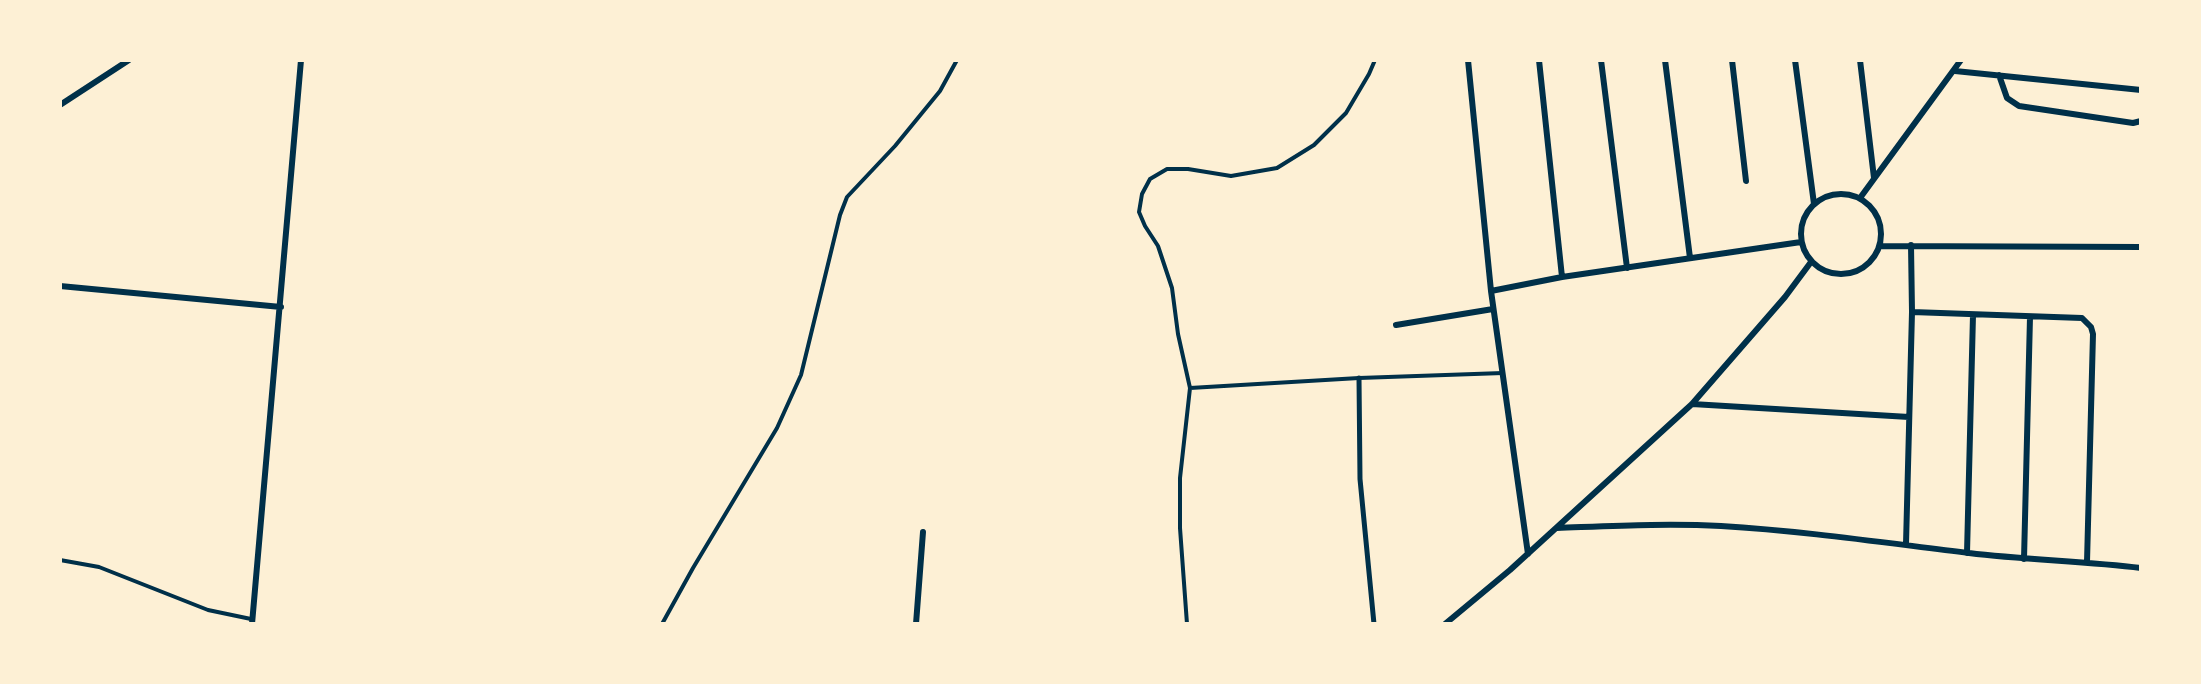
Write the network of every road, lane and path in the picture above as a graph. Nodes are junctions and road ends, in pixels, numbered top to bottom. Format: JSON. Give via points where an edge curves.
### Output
{"nodes":[{"id":1,"x":129,"y":60,"type":"edge"},
{"id":2,"x":301,"y":60,"type":"edge"},
{"id":3,"x":957,"y":60,"type":"edge"},
{"id":4,"x":1375,"y":60,"type":"edge"},
{"id":5,"x":1468,"y":60,"type":"edge"},
{"id":6,"x":1539,"y":60,"type":"edge"},
{"id":7,"x":1601,"y":60,"type":"edge"},
{"id":8,"x":1665,"y":60,"type":"edge"},
{"id":9,"x":1732,"y":60,"type":"edge"},
{"id":10,"x":1795,"y":60,"type":"edge"},
{"id":11,"x":1860,"y":60,"type":"edge"},
{"id":12,"x":1961,"y":60,"type":"edge"},
{"id":13,"x":1955,"y":71,"type":"junction"},
{"id":14,"x":1999,"y":75,"type":"junction"},
{"id":15,"x":2141,"y":90,"type":"edge"},
{"id":16,"x":60,"y":105,"type":"edge"},
{"id":17,"x":2141,"y":121,"type":"edge"},
{"id":18,"x":1874,"y":179,"type":"junction"},
{"id":19,"x":1746,"y":181,"type":"dead end"},
{"id":20,"x":1860,"y":198,"type":"junction"},
{"id":21,"x":1814,"y":204,"type":"junction"},
{"id":22,"x":1801,"y":242,"type":"junction"},
{"id":23,"x":1911,"y":245,"type":"junction"},
{"id":24,"x":1880,"y":246,"type":"junction"},
{"id":25,"x":2141,"y":247,"type":"edge"},
{"id":26,"x":1690,"y":258,"type":"junction"},
{"id":27,"x":1811,"y":262,"type":"junction"},
{"id":28,"x":1627,"y":268,"type":"junction"},
{"id":29,"x":1562,"y":277,"type":"junction"},
{"id":30,"x":60,"y":286,"type":"edge"},
{"id":31,"x":1491,"y":291,"type":"junction"},
{"id":32,"x":281,"y":307,"type":"junction"},
{"id":33,"x":1494,"y":309,"type":"junction"},
{"id":34,"x":1912,"y":312,"type":"junction"},
{"id":35,"x":1973,"y":315,"type":"junction"},
{"id":36,"x":2030,"y":317,"type":"junction"},
{"id":37,"x":1396,"y":325,"type":"dead end"},
{"id":38,"x":1503,"y":373,"type":"junction"},
{"id":39,"x":1359,"y":378,"type":"junction"},
{"id":40,"x":1190,"y":388,"type":"junction"},
{"id":41,"x":1692,"y":404,"type":"junction"},
{"id":42,"x":1909,"y":417,"type":"junction"},
{"id":43,"x":1557,"y":528,"type":"junction"},
{"id":44,"x":923,"y":532,"type":"dead end"},
{"id":45,"x":1906,"y":544,"type":"junction"},
{"id":46,"x":1967,"y":553,"type":"junction"},
{"id":47,"x":1528,"y":554,"type":"junction"},
{"id":48,"x":2024,"y":559,"type":"junction"},
{"id":49,"x":60,"y":560,"type":"edge"},
{"id":50,"x":2086,"y":562,"type":"junction"},
{"id":51,"x":2141,"y":568,"type":"edge"},
{"id":52,"x":252,"y":621,"type":"edge"},
{"id":53,"x":662,"y":624,"type":"edge"},
{"id":54,"x":916,"y":624,"type":"edge"},
{"id":55,"x":1187,"y":624,"type":"edge"},
{"id":56,"x":1374,"y":624,"type":"edge"},
{"id":57,"x":1445,"y":624,"type":"edge"}],
"edges":[{"from":1,"to":16,"type":"street"},
{"from":2,"to":32,"type":"street"},
{"from":3,"to":53,"type":"lane","via":[[940,91],[847,197],[801,375],[777,428]]},
{"from":4,"to":40,"type":"lane","via":[[1346,113],[1314,145],[1277,168],[1232,176],[1167,169],[1150,179],[1139,212],[1158,246],[1172,288]]},
{"from":5,"to":31,"type":"street"},
{"from":6,"to":29,"type":"street"},
{"from":7,"to":28,"type":"street"},
{"from":8,"to":26,"type":"street"},
{"from":9,"to":19,"type":"street"},
{"from":10,"to":21,"type":"street"},
{"from":11,"to":18,"type":"street"},
{"from":12,"to":13,"type":"street"},
{"from":13,"to":14,"type":"street"},
{"from":13,"to":18,"type":"street"},
{"from":14,"to":15,"type":"street"},
{"from":14,"to":17,"type":"street","via":[[2007,98],[2019,106]]},
{"from":18,"to":20,"type":"street"},
{"from":20,"to":21,"type":"street","via":[[1836,194]]},
{"from":20,"to":24,"type":"street","via":[[1881,224]]},
{"from":21,"to":22,"type":"street","via":[[1803,222]]},
{"from":22,"to":26,"type":"street"},
{"from":22,"to":27,"type":"street"},
{"from":23,"to":24,"type":"street"},
{"from":23,"to":25,"type":"street"},
{"from":23,"to":34,"type":"street"},
{"from":24,"to":27,"type":"street","via":[[1867,266],[1856,272],[1826,272]]},
{"from":26,"to":28,"type":"street"},
{"from":27,"to":41,"type":"street"},
{"from":28,"to":29,"type":"street"},
{"from":29,"to":31,"type":"street"},
{"from":30,"to":32,"type":"street"},
{"from":31,"to":33,"type":"street"},
{"from":32,"to":52,"type":"street"},
{"from":33,"to":37,"type":"street"},
{"from":33,"to":38,"type":"street"},
{"from":34,"to":35,"type":"street"},
{"from":34,"to":42,"type":"street"},
{"from":35,"to":36,"type":"street"},
{"from":35,"to":46,"type":"street"},
{"from":36,"to":48,"type":"street"},
{"from":36,"to":50,"type":"street","via":[[2082,318],[2093,334]]},
{"from":38,"to":39,"type":"lane"},
{"from":38,"to":47,"type":"street"},
{"from":39,"to":40,"type":"lane"},
{"from":39,"to":56,"type":"street","via":[[1360,478]]},
{"from":40,"to":55,"type":"lane","via":[[1180,478]]},
{"from":41,"to":42,"type":"street"},
{"from":41,"to":43,"type":"street"},
{"from":42,"to":45,"type":"street"},
{"from":43,"to":45,"type":"street","via":[[1719,526]]},
{"from":43,"to":47,"type":"street"},
{"from":44,"to":54,"type":"street"},
{"from":45,"to":46,"type":"street"},
{"from":46,"to":48,"type":"street"},
{"from":47,"to":57,"type":"street"},
{"from":48,"to":50,"type":"street"},
{"from":49,"to":52,"type":"lane","via":[[99,567],[207,610]]},
{"from":50,"to":51,"type":"street"}]}
